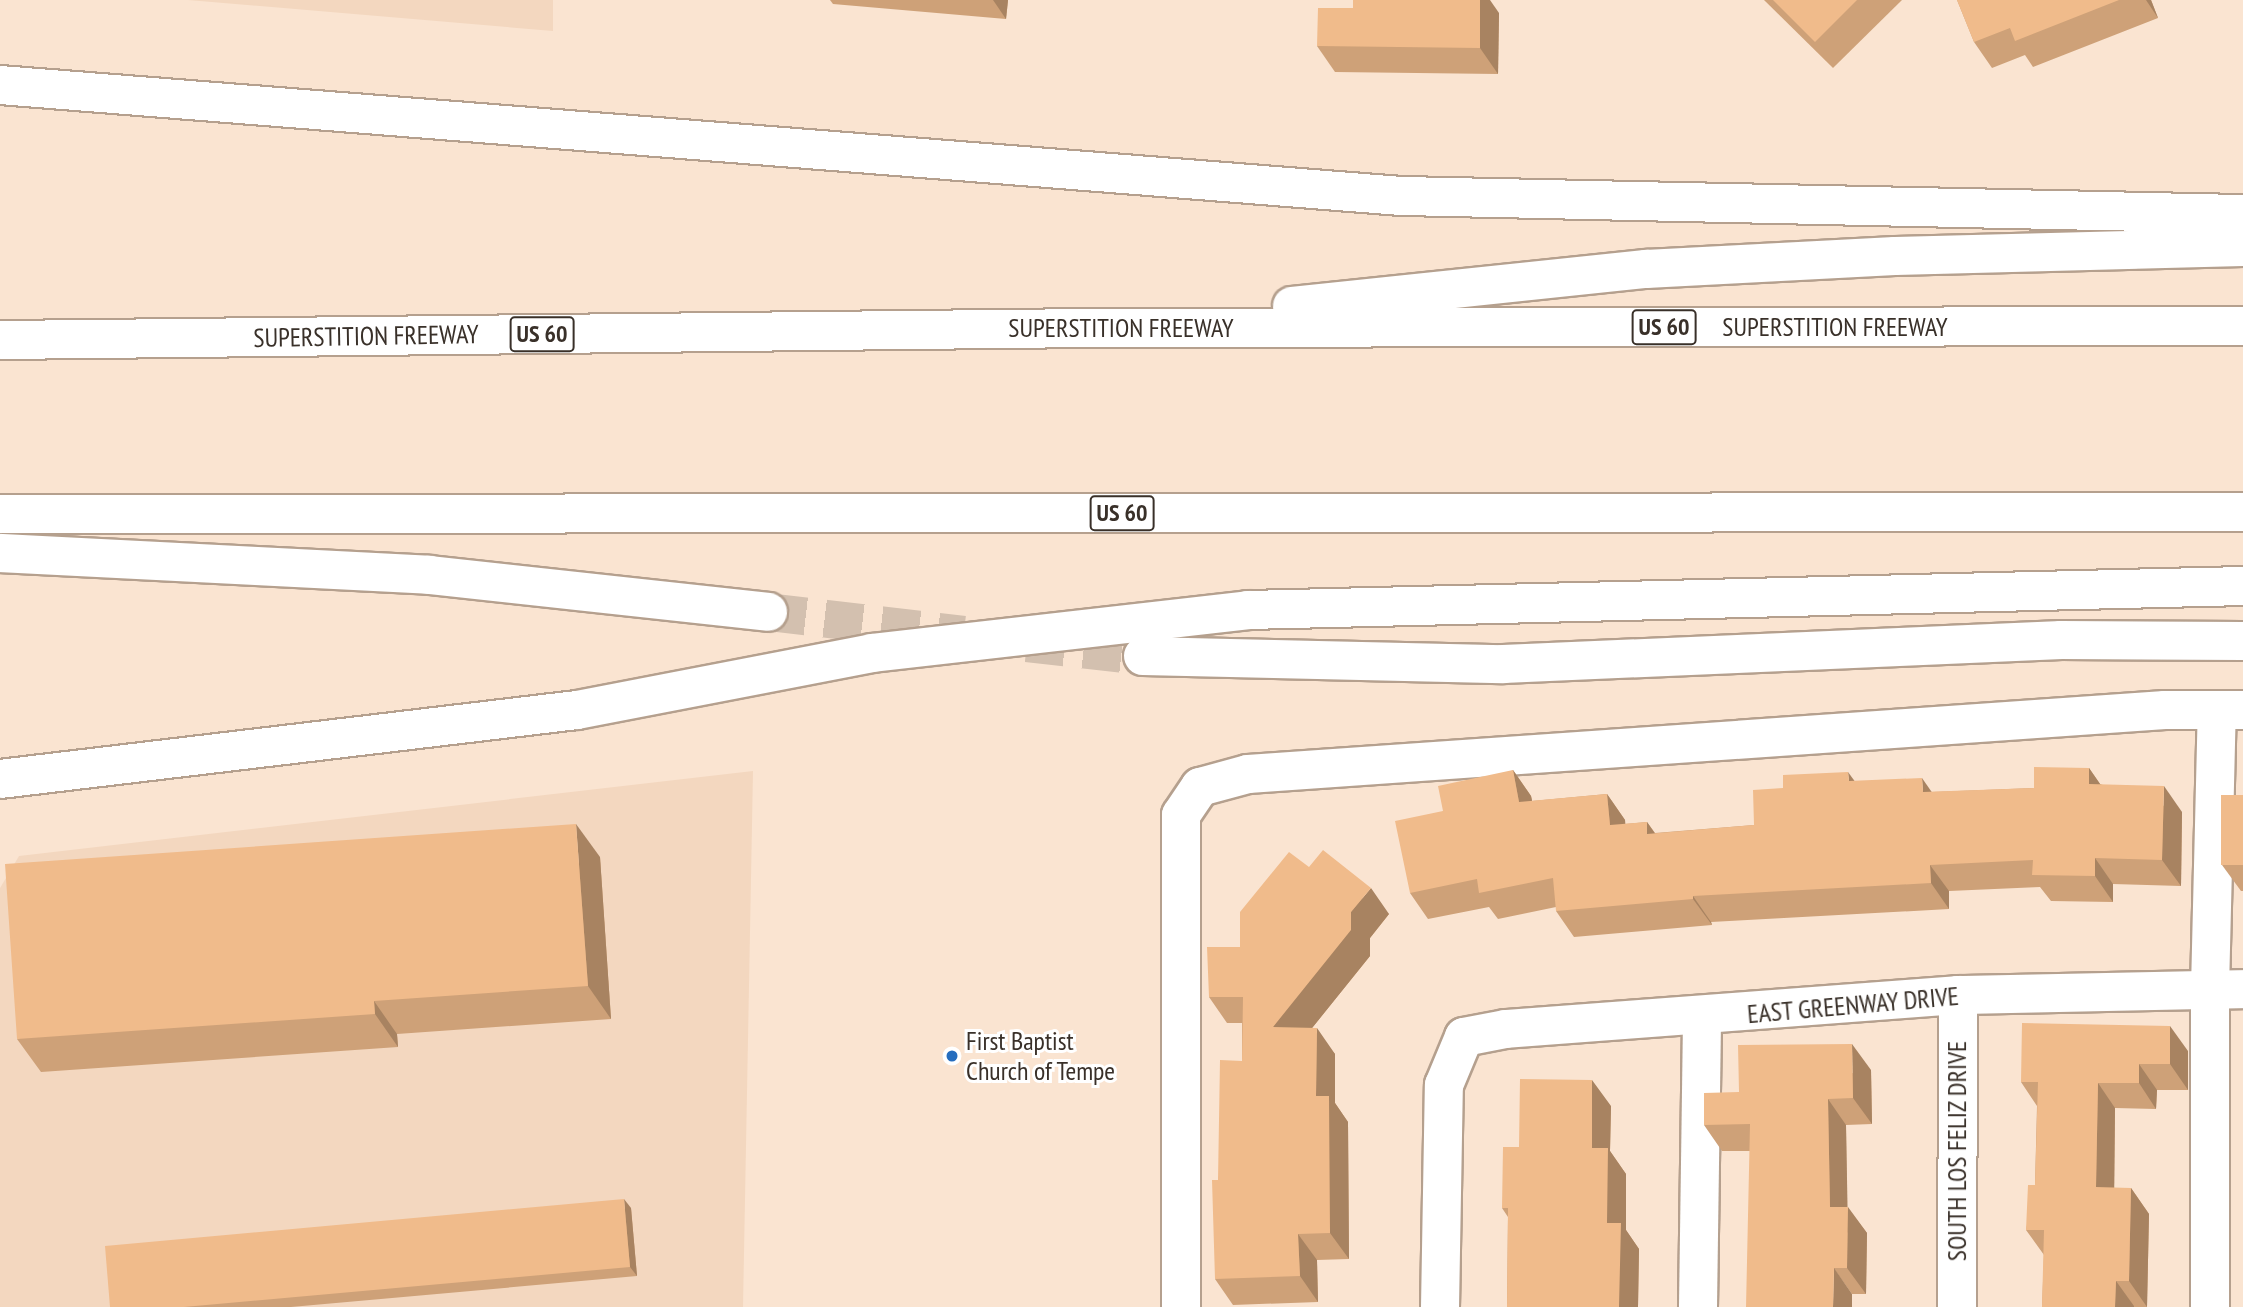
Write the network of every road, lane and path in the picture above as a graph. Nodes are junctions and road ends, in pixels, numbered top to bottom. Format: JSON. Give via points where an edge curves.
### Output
{"nodes":[{"id":1,"x":0,"y":85,"type":"edge"},
{"id":2,"x":2243,"y":214,"type":"edge"},
{"id":3,"x":2243,"y":247,"type":"edge"},
{"id":4,"x":2243,"y":326,"type":"edge"},
{"id":5,"x":1085,"y":328,"type":"junction"},
{"id":6,"x":0,"y":340,"type":"edge"},
{"id":7,"x":2243,"y":512,"type":"edge"},
{"id":8,"x":0,"y":514,"type":"edge"},
{"id":9,"x":0,"y":552,"type":"edge"},
{"id":10,"x":2243,"y":586,"type":"edge"},
{"id":11,"x":768,"y":611,"type":"tunnel mouth"},
{"id":12,"x":2243,"y":640,"type":"edge"},
{"id":13,"x":1143,"y":656,"type":"tunnel mouth"},
{"id":14,"x":2230,"y":710,"type":"edge"},
{"id":15,"x":0,"y":779,"type":"edge"},
{"id":16,"x":2226,"y":989,"type":"edge"},
{"id":17,"x":1958,"y":995,"type":"junction"},
{"id":18,"x":1702,"y":1018,"type":"junction"},
{"id":19,"x":1181,"y":1307,"type":"edge"},
{"id":20,"x":1440,"y":1307,"type":"edge"},
{"id":21,"x":1698,"y":1307,"type":"edge"},
{"id":22,"x":1957,"y":1307,"type":"edge"},
{"id":23,"x":2210,"y":1307,"type":"edge"}],
"edges":[{"from":1,"to":2,"type":"main road","via":[[1402,196]]},
{"from":3,"to":5,"type":"main road","via":[[1895,256],[1646,269]]},
{"from":4,"to":5,"type":"main road","name":"SUPERSTITION FREEWAY","number":"US 60"},
{"from":5,"to":6,"type":"main road","name":"SUPERSTITION FREEWAY","number":"US 60"},
{"from":7,"to":8,"type":"main road","number":"US 60"},
{"from":9,"to":11,"type":"main road","via":[[429,575]]},
{"from":10,"to":15,"type":"main road","via":[[1248,610],[872,653],[577,710]]},
{"from":12,"to":13,"type":"main road","via":[[2061,640],[1503,664]]},
{"from":14,"to":16,"type":"main road"},
{"from":14,"to":19,"type":"main road","via":[[1262,773],[1200,786],[1181,815]]},
{"from":16,"to":17,"type":"main road","name":"EAST GREENWAY DRIVE"},
{"from":16,"to":23,"type":"main road"},
{"from":17,"to":18,"type":"main road","name":"EAST GREENWAY DRIVE"},
{"from":17,"to":22,"type":"main road","name":"SOUTH LOS FELIZ DRIVE"},
{"from":18,"to":20,"type":"main road","name":"EAST GREENWAY DRIVE","via":[[1506,1029],[1464,1037],[1444,1085]]},
{"from":18,"to":21,"type":"main road"}]}
